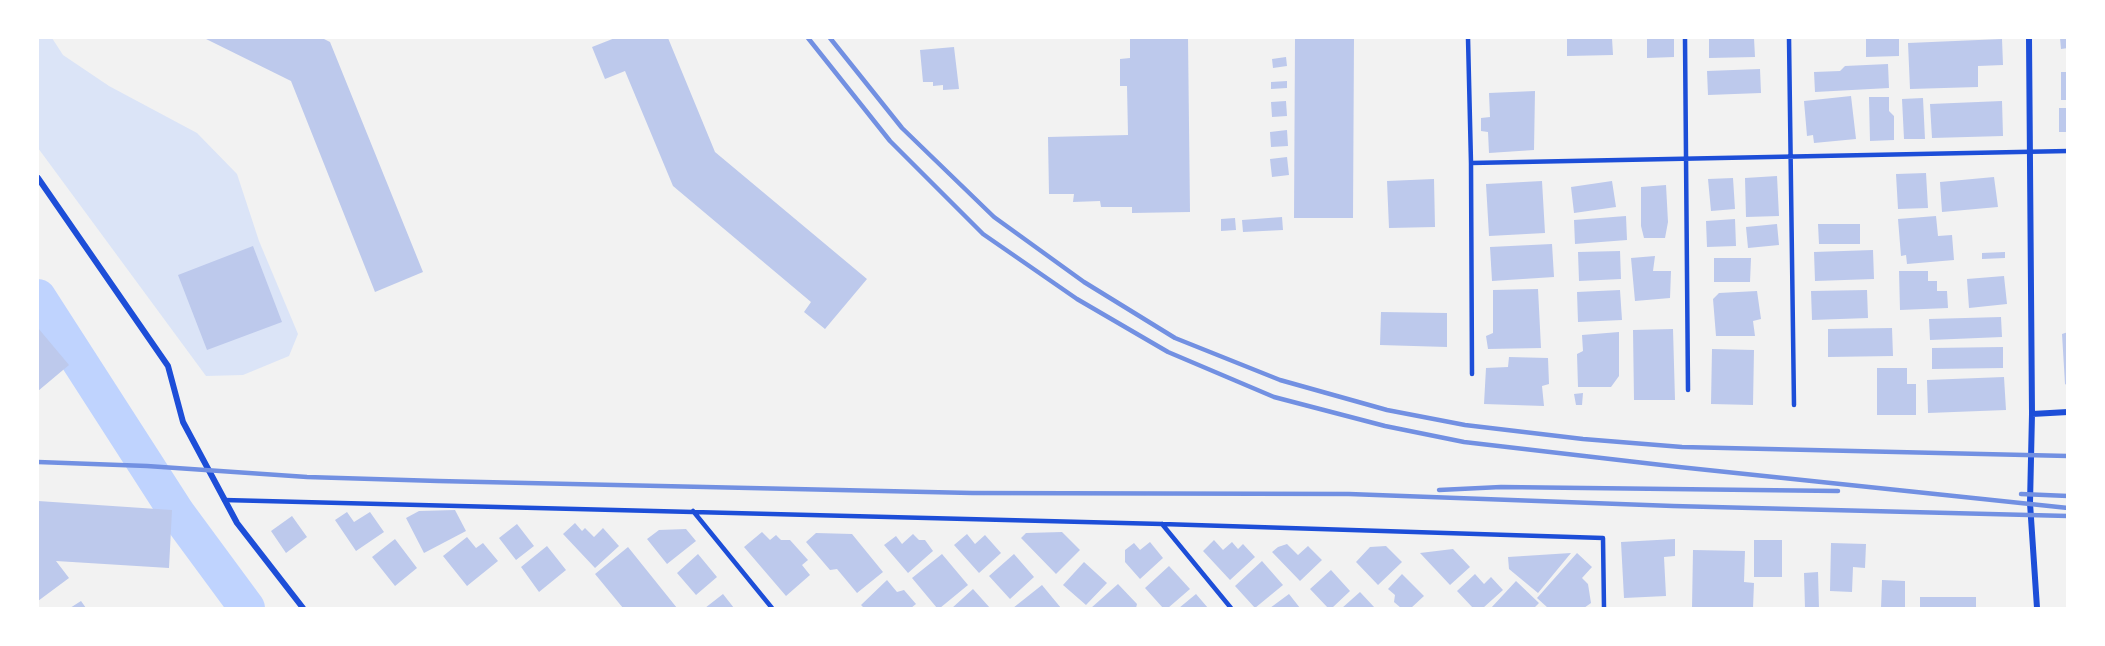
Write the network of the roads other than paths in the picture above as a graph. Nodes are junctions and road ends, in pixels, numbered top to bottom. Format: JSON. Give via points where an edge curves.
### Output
{"nodes":[{"id":1,"x":1468,"y":38,"type":"edge"},
{"id":2,"x":1685,"y":38,"type":"edge"},
{"id":3,"x":1789,"y":38,"type":"edge"},
{"id":4,"x":2029,"y":38,"type":"edge"},
{"id":5,"x":2067,"y":151,"type":"edge"},
{"id":6,"x":2030,"y":152,"type":"junction"},
{"id":7,"x":1791,"y":158,"type":"junction"},
{"id":8,"x":1686,"y":159,"type":"junction"},
{"id":9,"x":1471,"y":163,"type":"junction"},
{"id":10,"x":38,"y":178,"type":"edge"},
{"id":11,"x":1472,"y":374,"type":"dead end"},
{"id":12,"x":1688,"y":390,"type":"dead end"},
{"id":13,"x":1794,"y":405,"type":"dead end"},
{"id":14,"x":2067,"y":412,"type":"edge"},
{"id":15,"x":2032,"y":414,"type":"junction"},
{"id":16,"x":224,"y":500,"type":"junction"},
{"id":17,"x":693,"y":511,"type":"junction"},
{"id":18,"x":1162,"y":524,"type":"junction"},
{"id":19,"x":303,"y":609,"type":"edge"},
{"id":20,"x":772,"y":609,"type":"edge"},
{"id":21,"x":1231,"y":609,"type":"edge"},
{"id":22,"x":1604,"y":609,"type":"edge"},
{"id":23,"x":2037,"y":609,"type":"edge"}],
"edges":[{"from":1,"to":9,"type":"lane"},
{"from":2,"to":8,"type":"lane"},
{"from":3,"to":7,"type":"lane"},
{"from":4,"to":6,"type":"street"},
{"from":5,"to":6,"type":"lane"},
{"from":6,"to":7,"type":"lane"},
{"from":6,"to":15,"type":"street"},
{"from":7,"to":8,"type":"lane"},
{"from":7,"to":13,"type":"lane"},
{"from":8,"to":9,"type":"lane"},
{"from":8,"to":12,"type":"lane"},
{"from":9,"to":11,"type":"lane"},
{"from":10,"to":16,"type":"street","via":[[168,366],[183,422]]},
{"from":14,"to":15,"type":"street"},
{"from":15,"to":23,"type":"street","via":[[2030,503]]},
{"from":16,"to":17,"type":"lane"},
{"from":16,"to":19,"type":"street"},
{"from":17,"to":18,"type":"lane"},
{"from":17,"to":20,"type":"lane"},
{"from":18,"to":21,"type":"lane"},
{"from":18,"to":22,"type":"lane","via":[[1603,538]]}]}
